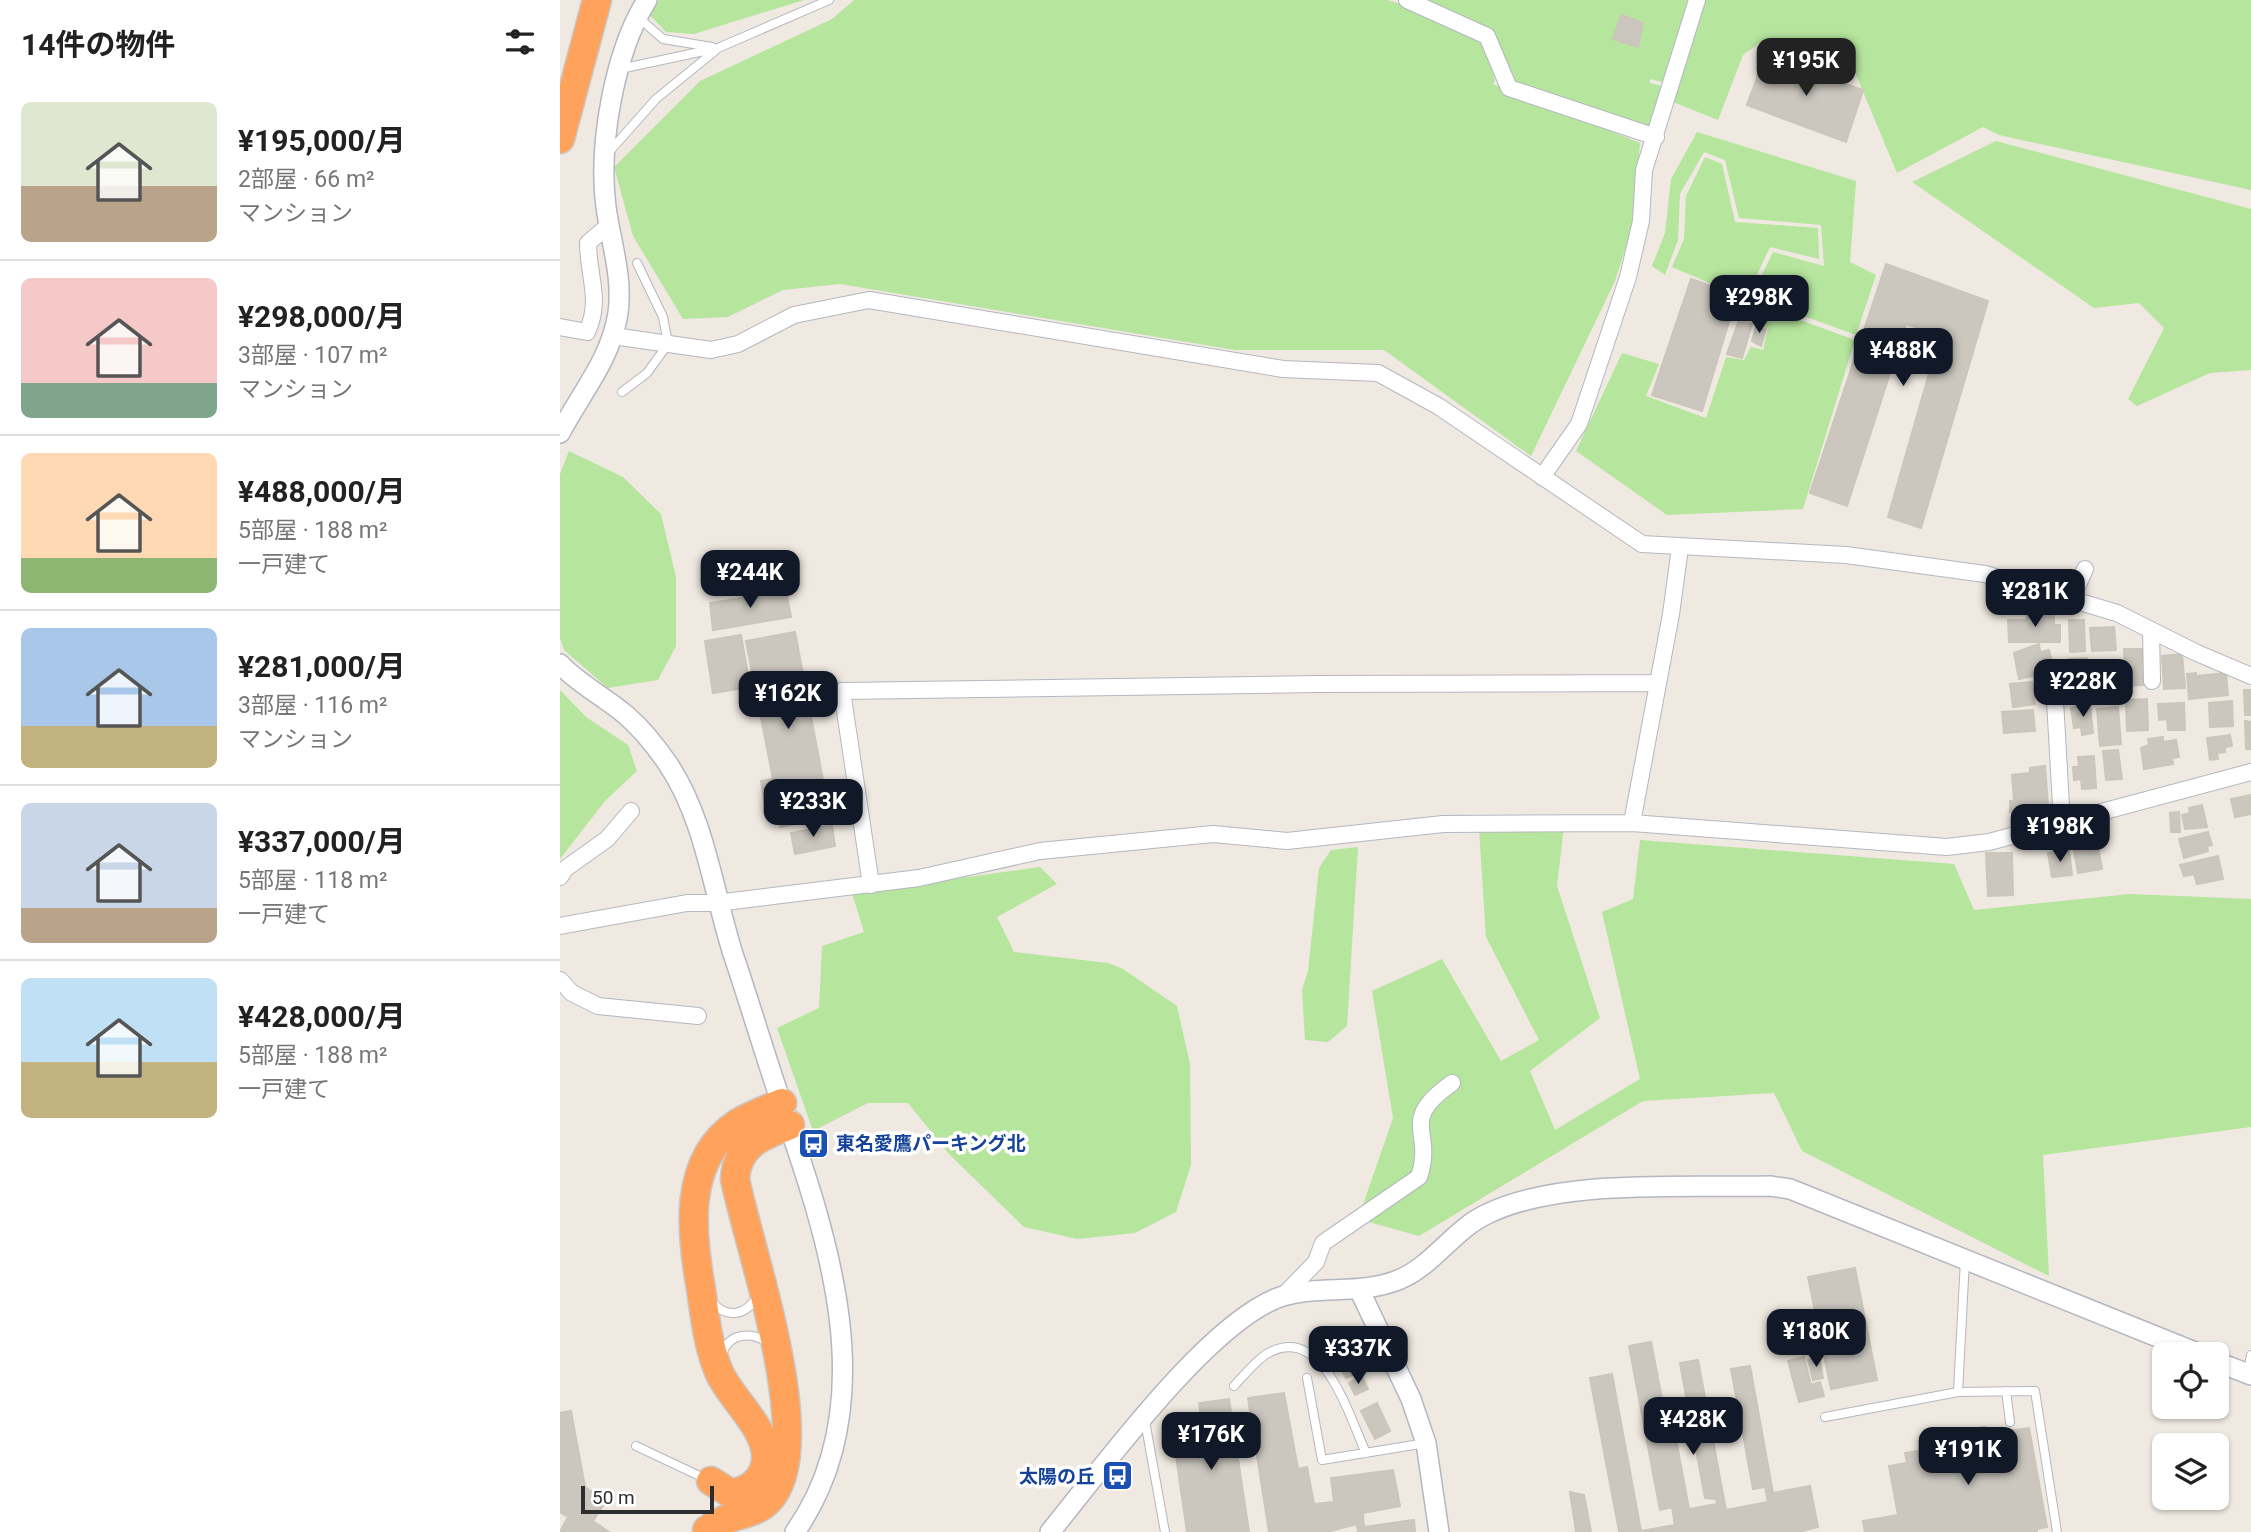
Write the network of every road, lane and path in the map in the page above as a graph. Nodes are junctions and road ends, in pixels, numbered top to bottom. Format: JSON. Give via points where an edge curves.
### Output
{"nodes":[{"id":1,"x":597,"y":0,"type":"edge"},
{"id":2,"x":829,"y":0,"type":"edge"},
{"id":3,"x":1407,"y":0,"type":"edge"},
{"id":4,"x":1697,"y":0,"type":"edge"},
{"id":5,"x":642,"y":8,"type":"edge"},
{"id":6,"x":718,"y":48,"type":"junction"},
{"id":7,"x":620,"y":69,"type":"junction"},
{"id":8,"x":1656,"y":137,"type":"junction"},
{"id":9,"x":560,"y":139,"type":"edge"},
{"id":10,"x":603,"y":158,"type":"junction"},
{"id":11,"x":609,"y":225,"type":"junction"},
{"id":12,"x":637,"y":263,"type":"dead end"},
{"id":13,"x":560,"y":327,"type":"edge"},
{"id":14,"x":613,"y":336,"type":"junction"},
{"id":15,"x":668,"y":344,"type":"junction"},
{"id":16,"x":622,"y":392,"type":"dead end"},
{"id":17,"x":560,"y":433,"type":"edge"},
{"id":18,"x":1542,"y":477,"type":"junction"},
{"id":19,"x":1680,"y":548,"type":"junction"},
{"id":20,"x":2085,"y":569,"type":"dead end"},
{"id":21,"x":2072,"y":598,"type":"junction"},
{"id":22,"x":2151,"y":630,"type":"junction"},
{"id":23,"x":560,"y":664,"type":"edge"},
{"id":24,"x":2251,"y":676,"type":"edge"},
{"id":25,"x":2152,"y":681,"type":"dead end"},
{"id":26,"x":1657,"y":683,"type":"junction"},
{"id":27,"x":2054,"y":683,"type":"dead end"},
{"id":28,"x":2251,"y":772,"type":"edge"},
{"id":29,"x":631,"y":811,"type":"dead end"},
{"id":30,"x":2062,"y":822,"type":"junction"},
{"id":31,"x":1632,"y":823,"type":"junction"},
{"id":32,"x":560,"y":877,"type":"edge"},
{"id":33,"x":871,"y":885,"type":"junction"},
{"id":34,"x":717,"y":903,"type":"junction"},
{"id":35,"x":560,"y":926,"type":"edge"},
{"id":36,"x":560,"y":980,"type":"edge"},
{"id":37,"x":698,"y":1016,"type":"dead end"},
{"id":38,"x":1452,"y":1083,"type":"dead end"},
{"id":39,"x":786,"y":1114,"type":"junction"},
{"id":40,"x":1965,"y":1260,"type":"junction"},
{"id":41,"x":761,"y":1276,"type":"junction"},
{"id":42,"x":701,"y":1289,"type":"junction"},
{"id":43,"x":1359,"y":1289,"type":"junction"},
{"id":44,"x":1283,"y":1296,"type":"junction"},
{"id":45,"x":2170,"y":1342,"type":"edge"},
{"id":46,"x":778,"y":1358,"type":"junction"},
{"id":47,"x":2229,"y":1364,"type":"edge"},
{"id":48,"x":2250,"y":1368,"type":"edge"},
{"id":49,"x":1307,"y":1378,"type":"dead end"},
{"id":50,"x":724,"y":1382,"type":"junction"},
{"id":51,"x":1234,"y":1386,"type":"dead end"},
{"id":52,"x":2006,"y":1391,"type":"junction"},
{"id":53,"x":1958,"y":1392,"type":"junction"},
{"id":54,"x":1144,"y":1418,"type":"junction"},
{"id":55,"x":1825,"y":1418,"type":"dead end"},
{"id":56,"x":2010,"y":1422,"type":"dead end"},
{"id":57,"x":1426,"y":1443,"type":"junction"},
{"id":58,"x":636,"y":1446,"type":"dead end"},
{"id":59,"x":1366,"y":1453,"type":"junction"},
{"id":60,"x":711,"y":1481,"type":"joint"},
{"id":61,"x":707,"y":1530,"type":"dead end"},
{"id":62,"x":795,"y":1532,"type":"edge"},
{"id":63,"x":1050,"y":1532,"type":"edge"},
{"id":64,"x":1165,"y":1532,"type":"edge"},
{"id":65,"x":1439,"y":1532,"type":"edge"},
{"id":66,"x":2057,"y":1532,"type":"edge"}],
"edges":[{"from":1,"to":9,"type":"highway"},
{"from":2,"to":6,"type":"lane"},
{"from":3,"to":8,"type":"street","via":[[1487,36],[1509,88]]},
{"from":4,"to":8,"type":"street"},
{"from":5,"to":6,"type":"lane","via":[[663,39]]},
{"from":5,"to":7,"type":"street"},
{"from":6,"to":7,"type":"lane"},
{"from":6,"to":10,"type":"lane","via":[[656,99]]},
{"from":7,"to":10,"type":"street"},
{"from":8,"to":18,"type":"street","via":[[1644,170],[1642,221],[1628,277],[1579,424]]},
{"from":10,"to":11,"type":"street"},
{"from":11,"to":13,"type":"street","via":[[587,243],[596,295],[587,332]]},
{"from":11,"to":14,"type":"street","via":[[619,282]]},
{"from":12,"to":15,"type":"lane","via":[[663,317]]},
{"from":14,"to":15,"type":"street"},
{"from":14,"to":17,"type":"street"},
{"from":15,"to":16,"type":"lane","via":[[647,373]]},
{"from":15,"to":18,"type":"street","via":[[710,350],[738,344],[794,315],[869,300],[1283,369],[1378,373],[1437,406]]},
{"from":18,"to":19,"type":"street","via":[[1642,544]]},
{"from":19,"to":21,"type":"street","via":[[1846,555],[1926,564],[1985,574]]},
{"from":19,"to":26,"type":"street"},
{"from":20,"to":21,"type":"street"},
{"from":21,"to":22,"type":"street"},
{"from":22,"to":24,"type":"street"},
{"from":22,"to":25,"type":"street"},
{"from":23,"to":34,"type":"street","via":[[628,717],[668,764],[696,822]]},
{"from":26,"to":31,"type":"street"},
{"from":26,"to":33,"type":"street","via":[[842,691]]},
{"from":27,"to":30,"type":"street"},
{"from":28,"to":30,"type":"street"},
{"from":29,"to":32,"type":"street","via":[[607,839]]},
{"from":30,"to":31,"type":"street","via":[[1989,842],[1947,847]]},
{"from":31,"to":33,"type":"street","via":[[1443,824],[1287,841],[1213,834],[1040,851]]},
{"from":33,"to":34,"type":"street"},
{"from":34,"to":35,"type":"street","via":[[687,903]]},
{"from":34,"to":39,"type":"street"},
{"from":36,"to":37,"type":"street","via":[[572,993],[598,1006]]},
{"from":38,"to":44,"type":"street","via":[[1423,1108],[1419,1121],[1424,1162],[1419,1177],[1323,1243],[1316,1262]]},
{"from":39,"to":41,"type":"highway","via":[[747,1147],[736,1166],[738,1194]]},
{"from":39,"to":42,"type":"highway","via":[[749,1117],[726,1133],[708,1154],[692,1221]]},
{"from":39,"to":62,"type":"street","via":[[834,1278],[842,1362],[824,1479]]},
{"from":40,"to":43,"type":"street","via":[[1790,1189],[1571,1191],[1523,1199],[1485,1214],[1401,1279]]},
{"from":40,"to":45,"type":"street"},
{"from":40,"to":53,"type":"lane"},
{"from":41,"to":42,"type":"lane","via":[[752,1305],[734,1314],[716,1306]]},
{"from":41,"to":46,"type":"highway"},
{"from":42,"to":50,"type":"highway","via":[[710,1345]]},
{"from":43,"to":44,"type":"street"},
{"from":43,"to":57,"type":"street","via":[[1406,1387]]},
{"from":44,"to":54,"type":"street","via":[[1249,1311],[1220,1335]]},
{"from":46,"to":50,"type":"lane","via":[[763,1339],[737,1336],[724,1347]]},
{"from":46,"to":61,"type":"highway","via":[[787,1430],[782,1480],[758,1509],[726,1517]]},
{"from":47,"to":48,"type":"street"},
{"from":49,"to":59,"type":"lane","via":[[1322,1460]]},
{"from":50,"to":60,"type":"highway","via":[[763,1443],[765,1465],[755,1483],[739,1493],[722,1490]]},
{"from":51,"to":59,"type":"lane","via":[[1264,1356],[1303,1348],[1328,1371]]},
{"from":52,"to":53,"type":"lane"},
{"from":52,"to":56,"type":"lane"},
{"from":52,"to":66,"type":"lane","via":[[2035,1391]]},
{"from":53,"to":55,"type":"lane"},
{"from":54,"to":63,"type":"street"},
{"from":54,"to":64,"type":"lane"},
{"from":57,"to":59,"type":"lane"},
{"from":57,"to":65,"type":"street"},
{"from":58,"to":60,"type":"lane"}]}
